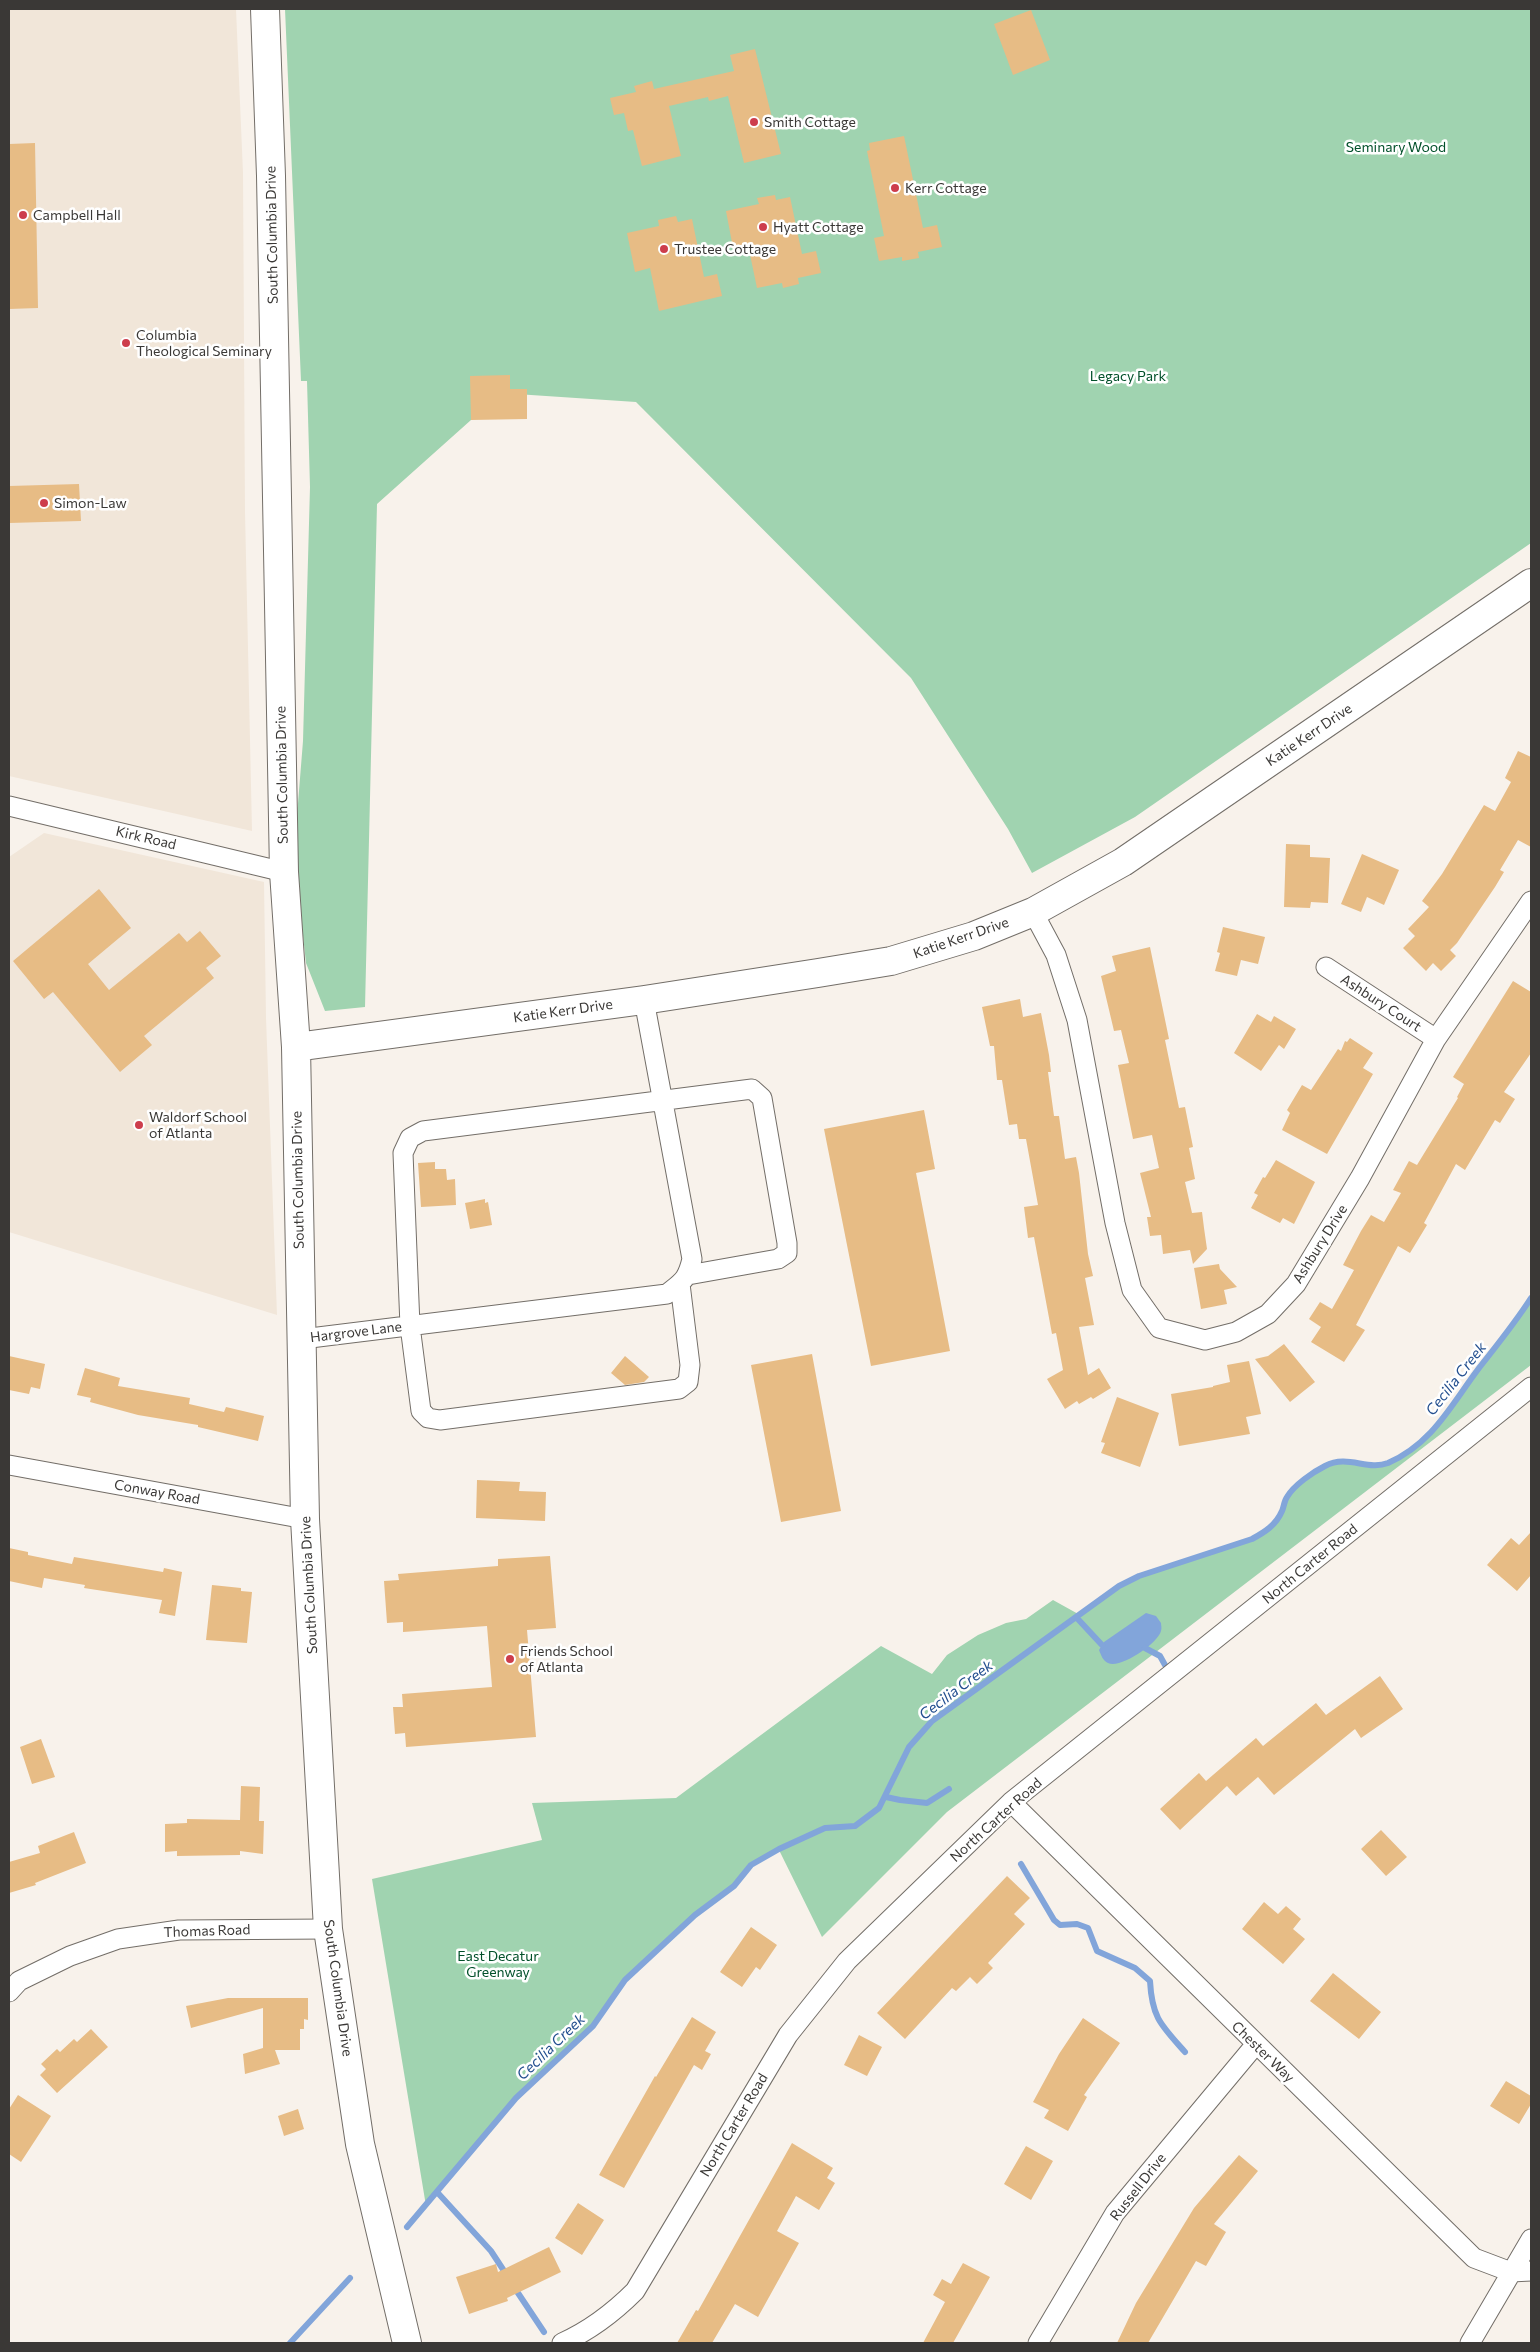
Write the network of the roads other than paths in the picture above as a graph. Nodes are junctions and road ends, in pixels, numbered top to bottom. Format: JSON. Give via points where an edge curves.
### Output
{"nodes":[{"id":1,"x":265,"y":9,"type":"edge"},
{"id":2,"x":1531,"y":583,"type":"edge"},
{"id":3,"x":9,"y":806,"type":"edge"},
{"id":4,"x":284,"y":872,"type":"junction"},
{"id":5,"x":1531,"y":902,"type":"edge"},
{"id":6,"x":1033,"y":912,"type":"junction"},
{"id":7,"x":1326,"y":966,"type":"dead end"},
{"id":8,"x":644,"y":1000,"type":"junction"},
{"id":9,"x":1436,"y":1039,"type":"junction"},
{"id":10,"x":296,"y":1047,"type":"junction"},
{"id":11,"x":664,"y":1100,"type":"junction"},
{"id":12,"x":684,"y":1280,"type":"junction"},
{"id":13,"x":410,"y":1326,"type":"junction"},
{"id":14,"x":302,"y":1339,"type":"junction"},
{"id":15,"x":1531,"y":1387,"type":"edge"},
{"id":16,"x":9,"y":1465,"type":"edge"},
{"id":17,"x":305,"y":1519,"type":"junction"},
{"id":18,"x":1011,"y":1802,"type":"junction"},
{"id":19,"x":328,"y":1929,"type":"junction"},
{"id":20,"x":9,"y":1992,"type":"edge"},
{"id":21,"x":1256,"y":2044,"type":"junction"},
{"id":22,"x":1531,"y":2239,"type":"edge"},
{"id":23,"x":1531,"y":2271,"type":"edge"},
{"id":24,"x":1511,"y":2272,"type":"junction"},
{"id":25,"x":407,"y":2343,"type":"edge"},
{"id":26,"x":562,"y":2343,"type":"edge"},
{"id":27,"x":1038,"y":2343,"type":"edge"},
{"id":28,"x":1470,"y":2343,"type":"edge"}],
"edges":[{"from":1,"to":4,"type":"main road","name":"South Columbia Drive"},
{"from":2,"to":6,"type":"main road","name":"Katie Kerr Drive","via":[[1123,862]]},
{"from":3,"to":4,"type":"street","name":"Kirk Road"},
{"from":4,"to":10,"type":"main road","name":"South Columbia Drive"},
{"from":5,"to":9,"type":"street","name":"Ashbury Drive"},
{"from":6,"to":8,"type":"main road","name":"Katie Kerr Drive","via":[[974,936],[891,961]]},
{"from":6,"to":9,"type":"street","name":"Ashbury Drive","via":[[1056,955],[1077,1020],[1115,1223],[1132,1290],[1159,1328],[1205,1340],[1236,1332],[1268,1314],[1301,1276],[1360,1178]]},
{"from":7,"to":9,"type":"street","name":"Ashbury Court"},
{"from":8,"to":10,"type":"main road","name":"Katie Kerr Drive"},
{"from":8,"to":11,"type":"street"},
{"from":10,"to":14,"type":"main road","name":"South Columbia Drive"},
{"from":11,"to":12,"type":"street","via":[[692,1259]]},
{"from":11,"to":12,"type":"street","name":"Hargrove Lane","via":[[752,1089],[762,1098],[787,1243],[787,1253],[778,1259]]},
{"from":11,"to":13,"type":"street","via":[[423,1131],[410,1138],[403,1153]]},
{"from":12,"to":13,"type":"street","name":"Hargrove Lane","via":[[667,1294]]},
{"from":12,"to":13,"type":"street","via":[[690,1365],[688,1382],[679,1389],[440,1420],[428,1418],[421,1411]]},
{"from":13,"to":14,"type":"street","name":"Hargrove Lane"},
{"from":14,"to":17,"type":"main road","name":"South Columbia Drive"},
{"from":15,"to":18,"type":"street","name":"North Carter Road"},
{"from":16,"to":17,"type":"street","name":"Conway Road"},
{"from":17,"to":19,"type":"main road","name":"South Columbia Drive"},
{"from":18,"to":21,"type":"street","name":"Chester Way"},
{"from":18,"to":26,"type":"street","name":"North Carter Road","via":[[848,1961],[788,2035],[635,2291],[612,2314],[587,2332]]},
{"from":19,"to":20,"type":"street","name":"Thomas Road","via":[[179,1930],[118,1939],[70,1956],[19,1981]]},
{"from":19,"to":25,"type":"main road","name":"South Columbia Drive","via":[[360,2144]]},
{"from":21,"to":24,"type":"street","name":"Chester Way","via":[[1474,2258]]},
{"from":21,"to":27,"type":"street","name":"Russell Drive","via":[[1115,2213]]},
{"from":22,"to":24,"type":"street"},
{"from":23,"to":24,"type":"street","name":"Chester Way"},
{"from":24,"to":28,"type":"street"}]}
